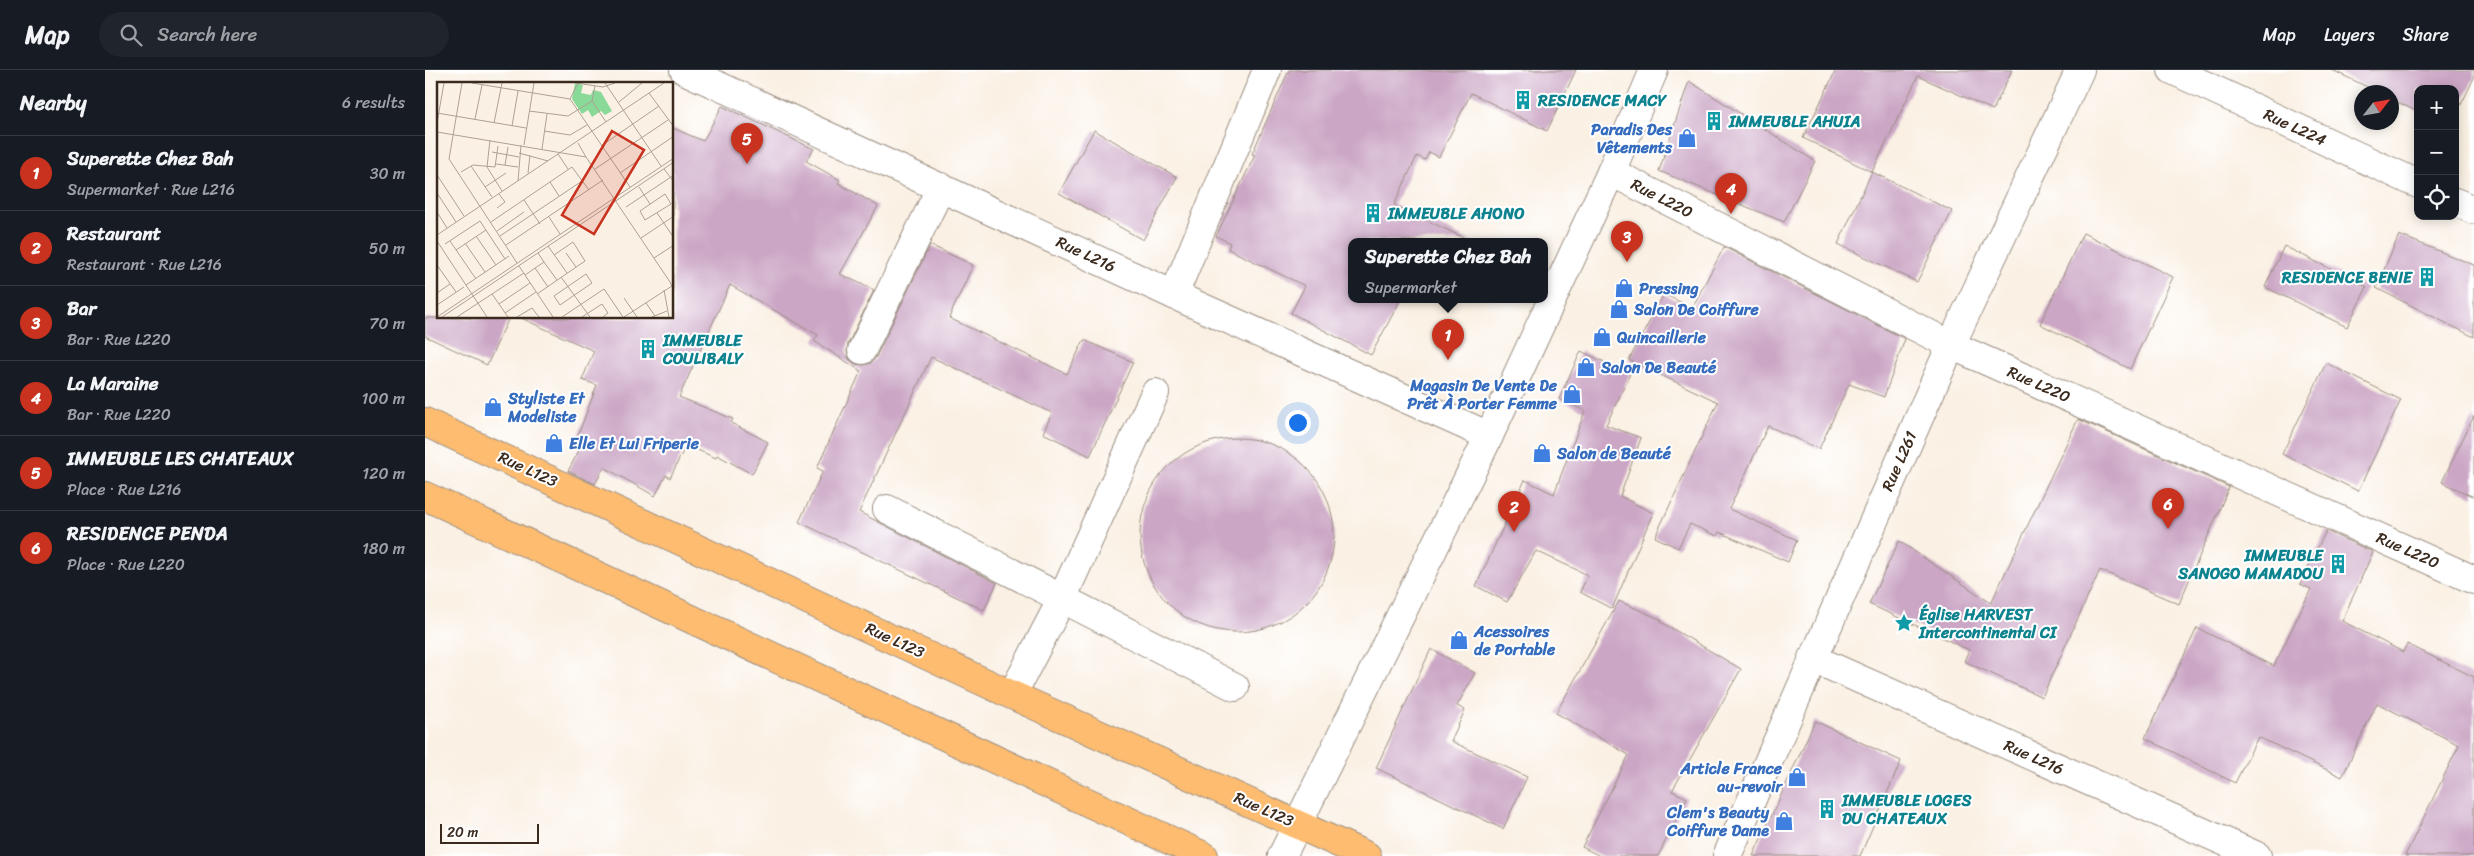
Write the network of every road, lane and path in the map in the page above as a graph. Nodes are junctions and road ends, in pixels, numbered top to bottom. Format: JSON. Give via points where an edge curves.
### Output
{"nodes":[{"id":1,"x":684,"y":70,"type":"edge"},
{"id":2,"x":1267,"y":70,"type":"edge"},
{"id":3,"x":1654,"y":70,"type":"edge"},
{"id":4,"x":2080,"y":70,"type":"edge"},
{"id":5,"x":2172,"y":70,"type":"edge"},
{"id":6,"x":1611,"y":172,"type":"junction"},
{"id":7,"x":2414,"y":182,"type":"edge"},
{"id":8,"x":941,"y":187,"type":"junction"},
{"id":9,"x":2459,"y":204,"type":"edge"},
{"id":10,"x":2474,"y":210,"type":"edge"},
{"id":11,"x":1174,"y":295,"type":"junction"},
{"id":12,"x":1951,"y":345,"type":"junction"},
{"id":13,"x":862,"y":350,"type":"dead end"},
{"id":14,"x":1155,"y":394,"type":"dead end"},
{"id":15,"x":425,"y":422,"type":"edge"},
{"id":16,"x":1489,"y":436,"type":"junction"},
{"id":17,"x":425,"y":496,"type":"edge"},
{"id":18,"x":887,"y":509,"type":"dead end"},
{"id":19,"x":2474,"y":580,"type":"edge"},
{"id":20,"x":1062,"y":599,"type":"junction"},
{"id":21,"x":1812,"y":658,"type":"junction"},
{"id":22,"x":1235,"y":687,"type":"dead end"},
{"id":23,"x":1012,"y":695,"type":"junction"},
{"id":24,"x":1297,"y":824,"type":"junction"},
{"id":25,"x":1204,"y":856,"type":"edge"},
{"id":26,"x":1282,"y":856,"type":"edge"},
{"id":27,"x":1367,"y":856,"type":"edge"},
{"id":28,"x":1727,"y":856,"type":"edge"},
{"id":29,"x":2257,"y":856,"type":"edge"}],
"edges":[{"from":1,"to":8,"type":"street","name":"Rue L216"},
{"from":2,"to":11,"type":"street"},
{"from":3,"to":6,"type":"street"},
{"from":4,"to":12,"type":"street","name":"Rue L261"},
{"from":5,"to":7,"type":"street","name":"Rue L224"},
{"from":6,"to":12,"type":"street","name":"Rue L220"},
{"from":6,"to":16,"type":"street"},
{"from":8,"to":11,"type":"street","name":"Rue L216"},
{"from":8,"to":13,"type":"street"},
{"from":9,"to":10,"type":"street"},
{"from":11,"to":16,"type":"street","name":"Rue L216"},
{"from":12,"to":19,"type":"street","name":"Rue L220"},
{"from":12,"to":21,"type":"street","name":"Rue L261"},
{"from":14,"to":20,"type":"street"},
{"from":15,"to":23,"type":"main road","name":"Rue L123"},
{"from":16,"to":24,"type":"street"},
{"from":17,"to":25,"type":"main road"},
{"from":18,"to":20,"type":"street"},
{"from":20,"to":22,"type":"street"},
{"from":20,"to":23,"type":"street"},
{"from":21,"to":28,"type":"street","name":"Rue L261"},
{"from":21,"to":29,"type":"street","name":"Rue L216"},
{"from":23,"to":24,"type":"main road","name":"Rue L123"},
{"from":24,"to":26,"type":"street"},
{"from":24,"to":27,"type":"main road","name":"Rue L123"}]}
